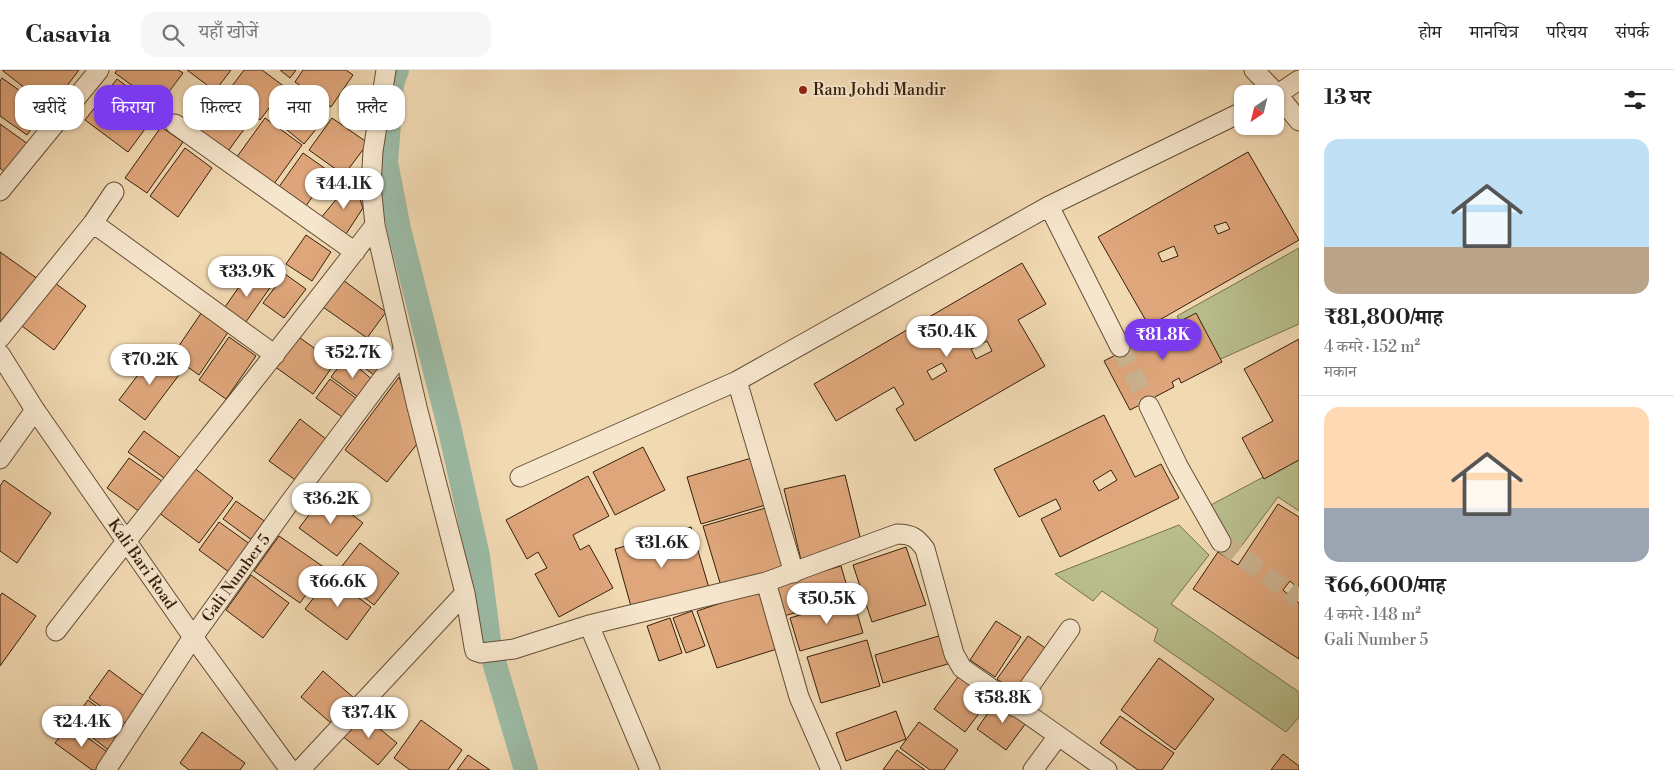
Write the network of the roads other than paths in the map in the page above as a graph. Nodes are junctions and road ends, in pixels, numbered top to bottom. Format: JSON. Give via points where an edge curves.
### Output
{"nodes":[{"id":1,"x":99,"y":70,"type":"edge"},
{"id":2,"x":386,"y":70,"type":"edge"},
{"id":3,"x":1254,"y":70,"type":"edge"},
{"id":4,"x":1299,"y":80,"type":"edge"},
{"id":5,"x":1267,"y":85,"type":"edge"},
{"id":6,"x":1284,"y":90,"type":"edge"},
{"id":7,"x":1284,"y":105,"type":"edge"},
{"id":8,"x":1234,"y":116,"type":"edge"},
{"id":9,"x":1299,"y":121,"type":"edge"},
{"id":10,"x":175,"y":124,"type":"dead end"},
{"id":11,"x":0,"y":191,"type":"edge"},
{"id":12,"x":114,"y":192,"type":"dead end"},
{"id":13,"x":1049,"y":206,"type":"junction"},
{"id":14,"x":93,"y":223,"type":"junction"},
{"id":15,"x":375,"y":225,"type":"junction"},
{"id":16,"x":355,"y":252,"type":"junction"},
{"id":17,"x":0,"y":338,"type":"edge"},
{"id":18,"x":1120,"y":347,"type":"tunnel mouth"},
{"id":19,"x":404,"y":350,"type":"junction"},
{"id":20,"x":0,"y":354,"type":"edge"},
{"id":21,"x":275,"y":355,"type":"junction"},
{"id":22,"x":737,"y":381,"type":"junction"},
{"id":23,"x":1149,"y":406,"type":"tunnel mouth"},
{"id":24,"x":35,"y":410,"type":"junction"},
{"id":25,"x":0,"y":459,"type":"edge"},
{"id":26,"x":520,"y":477,"type":"dead end"},
{"id":27,"x":126,"y":540,"type":"junction"},
{"id":28,"x":1221,"y":542,"type":"tunnel mouth"},
{"id":29,"x":794,"y":573,"type":"junction"},
{"id":30,"x":766,"y":582,"type":"junction"},
{"id":31,"x":465,"y":593,"type":"junction"},
{"id":32,"x":589,"y":625,"type":"junction"},
{"id":33,"x":1070,"y":629,"type":"dead end"},
{"id":34,"x":56,"y":630,"type":"dead end"},
{"id":35,"x":193,"y":637,"type":"junction"},
{"id":36,"x":1015,"y":706,"type":"junction"},
{"id":37,"x":1058,"y":736,"type":"junction"},
{"id":38,"x":106,"y":770,"type":"edge"},
{"id":39,"x":290,"y":770,"type":"edge"},
{"id":40,"x":300,"y":770,"type":"edge"},
{"id":41,"x":650,"y":770,"type":"edge"},
{"id":42,"x":832,"y":770,"type":"edge"},
{"id":43,"x":1033,"y":770,"type":"edge"},
{"id":44,"x":1107,"y":770,"type":"edge"}],
"edges":[{"from":1,"to":11,"type":"street"},
{"from":2,"to":15,"type":"street","via":[[373,151],[371,185]]},
{"from":3,"to":5,"type":"street"},
{"from":4,"to":6,"type":"street"},
{"from":7,"to":9,"type":"street"},
{"from":8,"to":13,"type":"street"},
{"from":10,"to":16,"type":"street"},
{"from":12,"to":14,"type":"street"},
{"from":13,"to":18,"type":"street"},
{"from":13,"to":22,"type":"street"},
{"from":14,"to":17,"type":"street"},
{"from":14,"to":21,"type":"street"},
{"from":15,"to":16,"type":"street"},
{"from":15,"to":19,"type":"street"},
{"from":16,"to":21,"type":"street"},
{"from":19,"to":31,"type":"street"},
{"from":19,"to":35,"type":"street","name":"Gali Number 5"},
{"from":20,"to":24,"type":"street","name":"Kali Bari Road"},
{"from":21,"to":27,"type":"street"},
{"from":22,"to":26,"type":"street"},
{"from":22,"to":29,"type":"street"},
{"from":23,"to":28,"type":"street"},
{"from":24,"to":25,"type":"street"},
{"from":24,"to":27,"type":"street","name":"Kali Bari Road"},
{"from":27,"to":34,"type":"street"},
{"from":27,"to":35,"type":"street","name":"Kali Bari Road"},
{"from":29,"to":30,"type":"street"},
{"from":29,"to":36,"type":"street","via":[[897,534],[916,538],[925,549],[954,654],[962,668]]},
{"from":30,"to":32,"type":"street"},
{"from":30,"to":42,"type":"street","via":[[799,697]]},
{"from":31,"to":32,"type":"street","via":[[475,651],[481,653],[514,649]]},
{"from":31,"to":40,"type":"street"},
{"from":32,"to":41,"type":"street"},
{"from":33,"to":36,"type":"street"},
{"from":35,"to":38,"type":"street","name":"Gali Number 5"},
{"from":35,"to":39,"type":"street","name":"Kali Bari Road"},
{"from":36,"to":37,"type":"street"},
{"from":37,"to":43,"type":"street"},
{"from":37,"to":44,"type":"street"}]}
